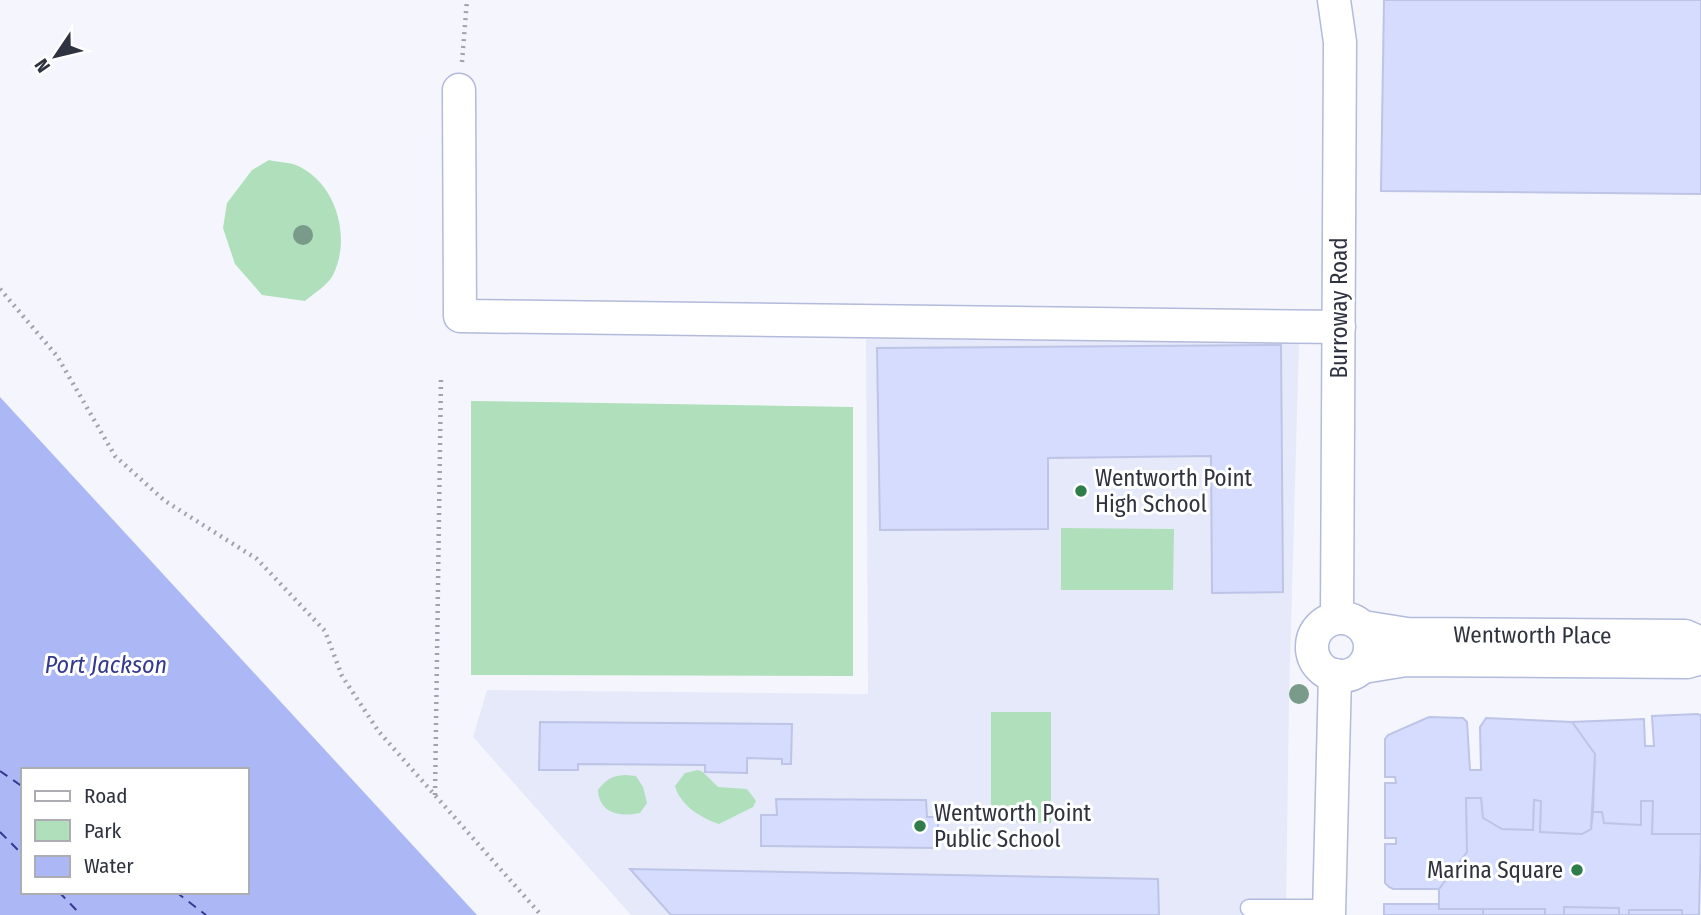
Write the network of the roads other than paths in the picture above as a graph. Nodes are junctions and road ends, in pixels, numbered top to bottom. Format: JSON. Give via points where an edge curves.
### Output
{"nodes":[{"id":1,"x":1334,"y":0,"type":"edge"},
{"id":2,"x":459,"y":90,"type":"road end"},
{"id":3,"x":1339,"y":327,"type":"junction"},
{"id":4,"x":1350,"y":622,"type":"junction"},
{"id":5,"x":1701,"y":643,"type":"edge"},
{"id":6,"x":1701,"y":657,"type":"edge"},
{"id":7,"x":1349,"y":671,"type":"junction"},
{"id":8,"x":1249,"y":908,"type":"dead end"},
{"id":9,"x":1329,"y":912,"type":"edge"}],
"edges":[{"from":1,"to":3,"type":"street","name":"Burroway Road","via":[[1340,42]]},
{"from":2,"to":3,"type":"street","via":[[460,316]]},
{"from":3,"to":4,"type":"street","name":"Burroway Road"},
{"from":4,"to":5,"type":"street","name":"Wentworth Place","via":[[1407,635],[1685,636]]},
{"from":4,"to":7,"type":"street","via":[[1367,633],[1370,654]]},
{"from":4,"to":7,"type":"street","via":[[1321,625],[1311,650],[1319,667]]},
{"from":6,"to":7,"type":"street","name":"Wentworth Place","via":[[1687,662],[1406,660]]},
{"from":7,"to":9,"type":"street"},
{"from":8,"to":9,"type":"lane"}]}
